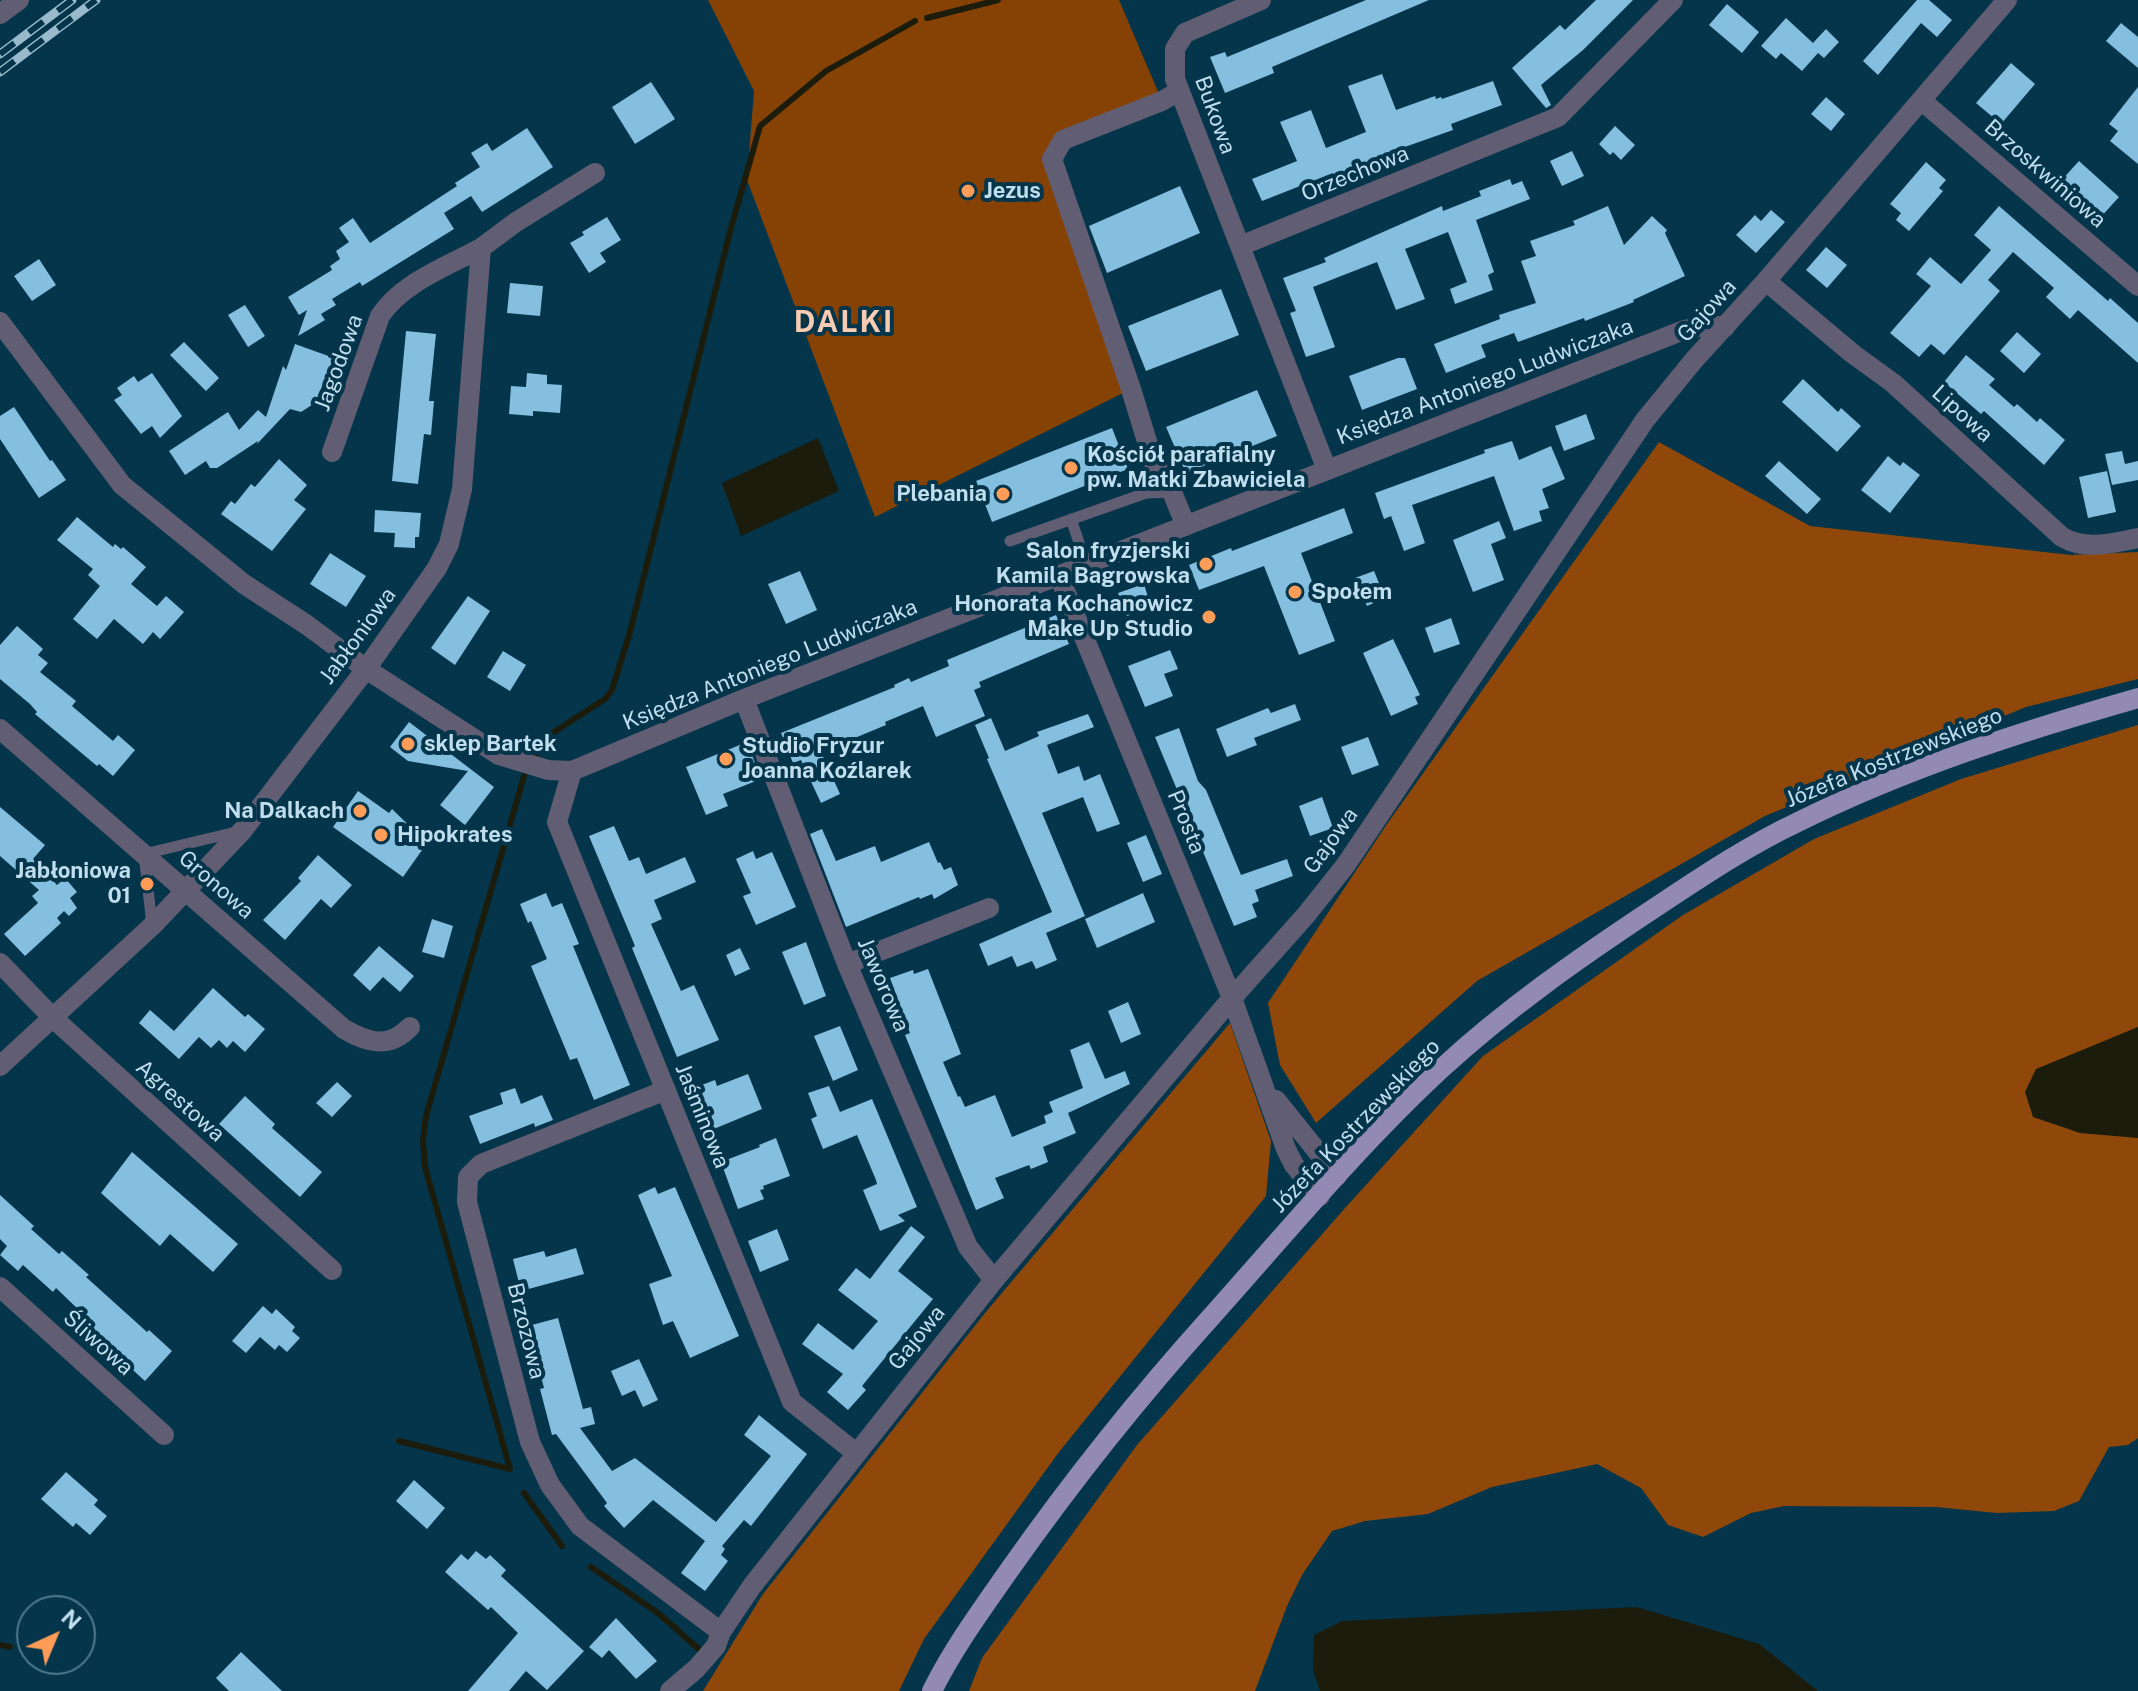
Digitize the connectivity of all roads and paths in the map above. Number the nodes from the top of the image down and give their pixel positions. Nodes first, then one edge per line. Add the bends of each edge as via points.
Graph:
1 (19, 0) edge
2 (1261, 0) edge
3 (1673, 0) edge
4 (2007, 0) edge
5 (0, 14) edge
6 (1179, 91) junction
7 (1921, 100) junction
8 (595, 173) dead end
9 (1240, 246) junction
10 (481, 248) junction
11 (1766, 281) junction
12 (2138, 286) edge
13 (0, 322) edge
14 (1725, 327) junction
15 (332, 452) dead end
16 (1327, 470) junction
17 (1172, 492) junction
18 (1071, 519) junction
19 (1186, 526) junction
20 (2138, 538) edge
21 (1010, 541) dead end
22 (1087, 566) junction
23 (1059, 576) junction
24 (366, 669) junction
25 (2138, 698) edge
26 (744, 699) junction
27 (0, 729) edge
28 (572, 771) junction
29 (243, 830) junction
30 (144, 854) junction
31 (185, 890) junction
32 (989, 908) dead end
33 (152, 926) junction
34 (0, 963) edge
35 (847, 964) junction
36 (1232, 998) junction
37 (53, 1018) junction
38 (410, 1027) dead end
39 (0, 1066) edge
40 (1266, 1087) junction
41 (666, 1090) junction
42 (1337, 1176) junction
43 (1320, 1196) junction
44 (332, 1270) dead end
45 (994, 1280) junction
46 (0, 1287) edge
47 (164, 1435) dead end
48 (856, 1453) junction
49 (721, 1632) junction
50 (670, 1691) edge
51 (932, 1691) edge

1 - 5 street
2 - 6 street, Bukowa via 1185,33 1175,49
3 - 9 street, Orzechowa via 1558,117
4 - 7 street, Gajowa
6 - 9 street, Bukowa
6 - 17 street via 1063,140 1052,159 1153,461
7 - 11 street, Gajowa
7 - 12 street, Brzoskwiniowa
8 - 10 street
9 - 16 street
10 - 15 street, Jagodowa via 388,303
10 - 24 street, Jabłoniowa via 457,517 437,568
11 - 14 street, Gajowa
11 - 20 street, Lipowa via 1893,383 2062,537 2087,546
13 - 24 street, Księdza Antoniego Ludwiczaka via 122,485 244,584
14 - 16 street, Księdza Antoniego Ludwiczaka via 1684,330
14 - 36 street, Gajowa via 1645,420 1345,866
16 - 19 street, Księdza Antoniego Ludwiczaka
17 - 18 lane via 1146,493
17 - 19 street
18 - 21 lane
18 - 22 lane
19 - 22 street, Księdza Antoniego Ludwiczaka
22 - 23 street, Księdza Antoniego Ludwiczaka
23 - 26 street, Księdza Antoniego Ludwiczaka
23 - 36 street, Prosta
24 - 28 street, Księdza Antoniego Ludwiczaka via 499,755 548,770
24 - 29 street, Jabłoniowa
25 - 42 main road, Józefa Kostrzewskiego via 1896,778 1794,824 1708,873 1498,1020
26 - 28 street, Księdza Antoniego Ludwiczaka
26 - 35 street, Jaworowa
27 - 30 street, Gronowa
28 - 41 street, Jaśminowa via 557,822
29 - 30 lane
29 - 31 street, Jabłoniowa
30 - 31 street, Gronowa
30 - 33 lane
31 - 33 street, Jabłoniowa
31 - 38 street, Gronowa via 344,1029 374,1042 400,1037
32 - 35 street
33 - 37 street, Jabłoniowa
34 - 37 street, Agrestowa
35 - 45 street, Jaworowa via 968,1247
36 - 40 street, Prosta
36 - 45 street, Gajowa
37 - 39 street, Jabłoniowa
37 - 44 street, Agrestowa
40 - 42 street, Prosta
40 - 43 street, Prosta via 1286,1149
41 - 48 street, Jaśminowa via 792,1402
41 - 49 street, Brzozowa via 481,1164 468,1177 467,1202 530,1442 550,1485 580,1526
42 - 43 main road, Józefa Kostrzewskiego
43 - 51 main road, Józefa Kostrzewskiego via 1168,1365 1071,1484 961,1637
45 - 48 street, Gajowa
46 - 47 street, Śliwowa
48 - 49 street, Gajowa
49 - 50 street, Gajowa via 716,1646

